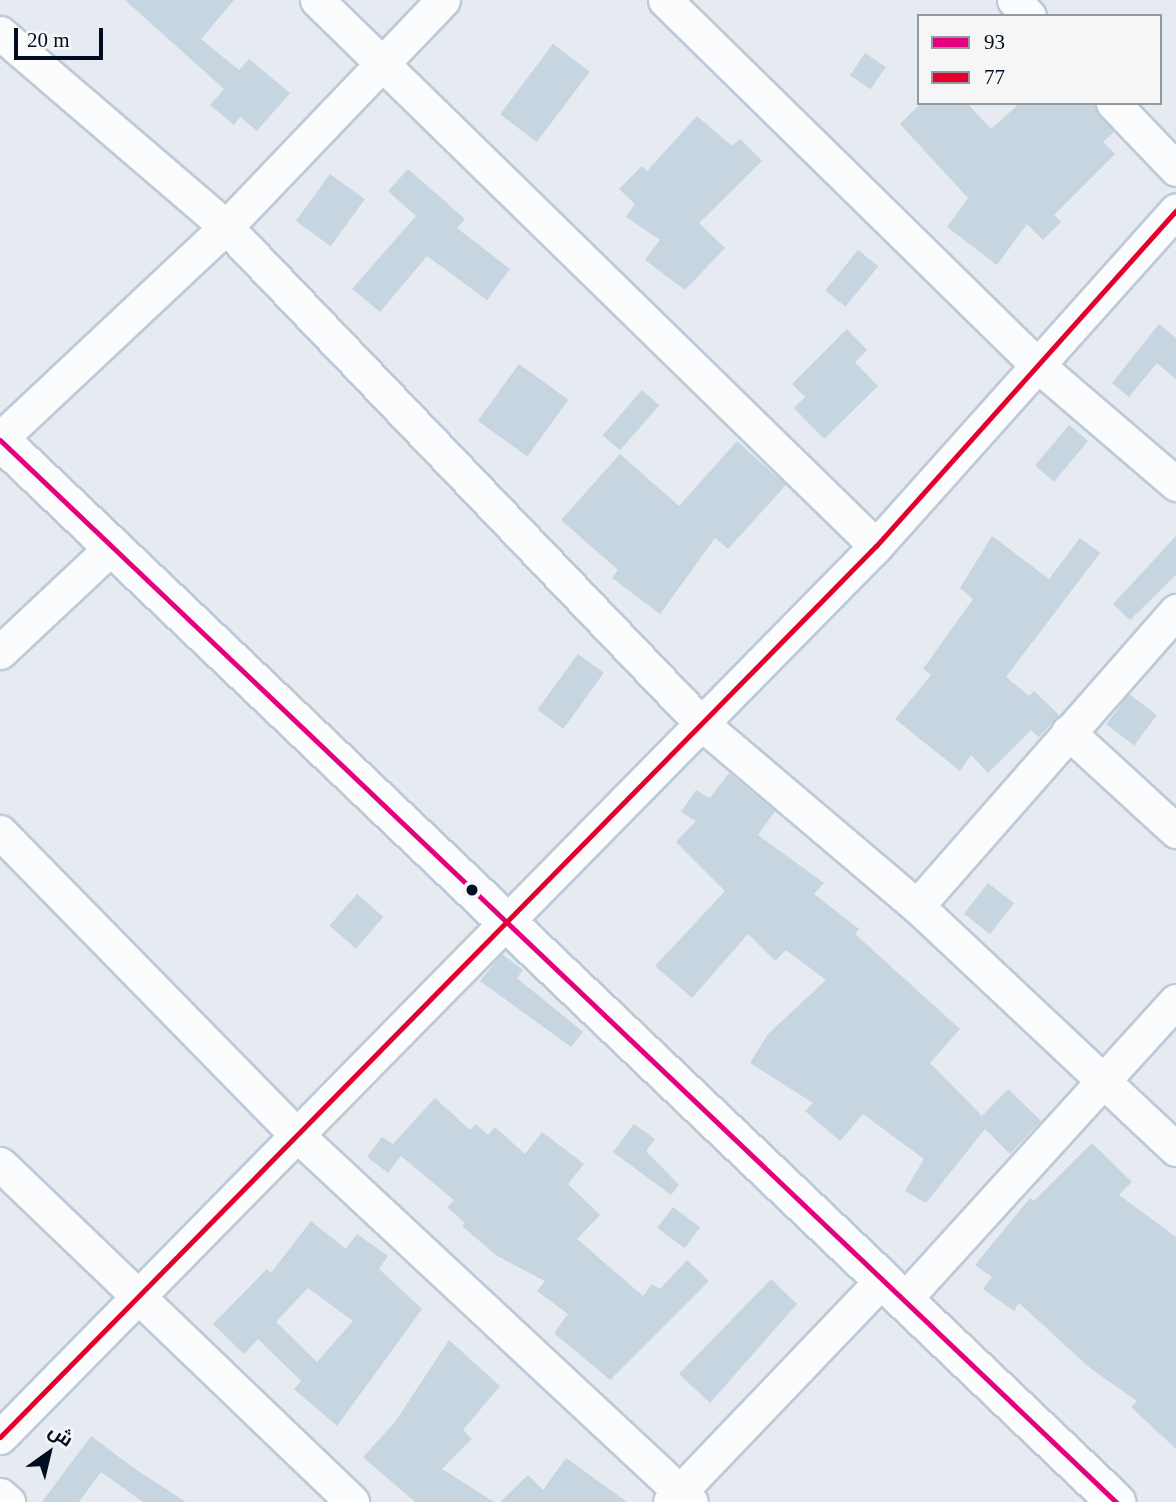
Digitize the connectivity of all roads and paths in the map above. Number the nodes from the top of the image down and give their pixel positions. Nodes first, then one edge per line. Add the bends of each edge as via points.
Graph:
1 (317, 0) edge
2 (443, 0) edge
3 (665, 0) edge
4 (1014, 0) edge
5 (1027, 14) edge
6 (0, 33) edge
7 (384, 61) junction
8 (1115, 105) edge
9 (1176, 169) edge
10 (1176, 210) edge
11 (226, 227) junction
12 (1035, 363) junction
13 (0, 440) edge
14 (1176, 484) edge
15 (114, 545) junction
16 (876, 546) junction
17 (1176, 611) edge
18 (0, 652) edge
19 (701, 723) junction
20 (1068, 732) junction
21 (1176, 831) edge
22 (0, 832) edge
23 (917, 906) junction
24 (506, 917) junction
25 (1176, 1001) edge
26 (1105, 1083) junction
27 (295, 1133) junction
28 (1176, 1149) edge
29 (0, 1164) edge
30 (892, 1291) junction
31 (139, 1300) junction
32 (0, 1437) edge
33 (0, 1495) edge
34 (680, 1498) edge
35 (8, 1502) edge
36 (352, 1502) edge
37 (1116, 1502) edge

1 - 7 street
2 - 7 street
3 - 12 street
4 - 5 street
6 - 11 street
7 - 11 street
7 - 16 street
8 - 9 street
10 - 12 street
11 - 13 street
11 - 19 street
12 - 14 street
12 - 16 street
13 - 15 street
15 - 18 street
15 - 24 street
16 - 19 street
17 - 20 street
19 - 23 street
19 - 24 street
20 - 21 street
20 - 23 street
22 - 27 street
23 - 26 street
24 - 27 street
24 - 30 street
25 - 26 street
26 - 28 street
26 - 30 street
27 - 31 street
27 - 34 street
29 - 31 street
30 - 34 street
30 - 37 street
31 - 32 street
31 - 36 street
33 - 35 street

